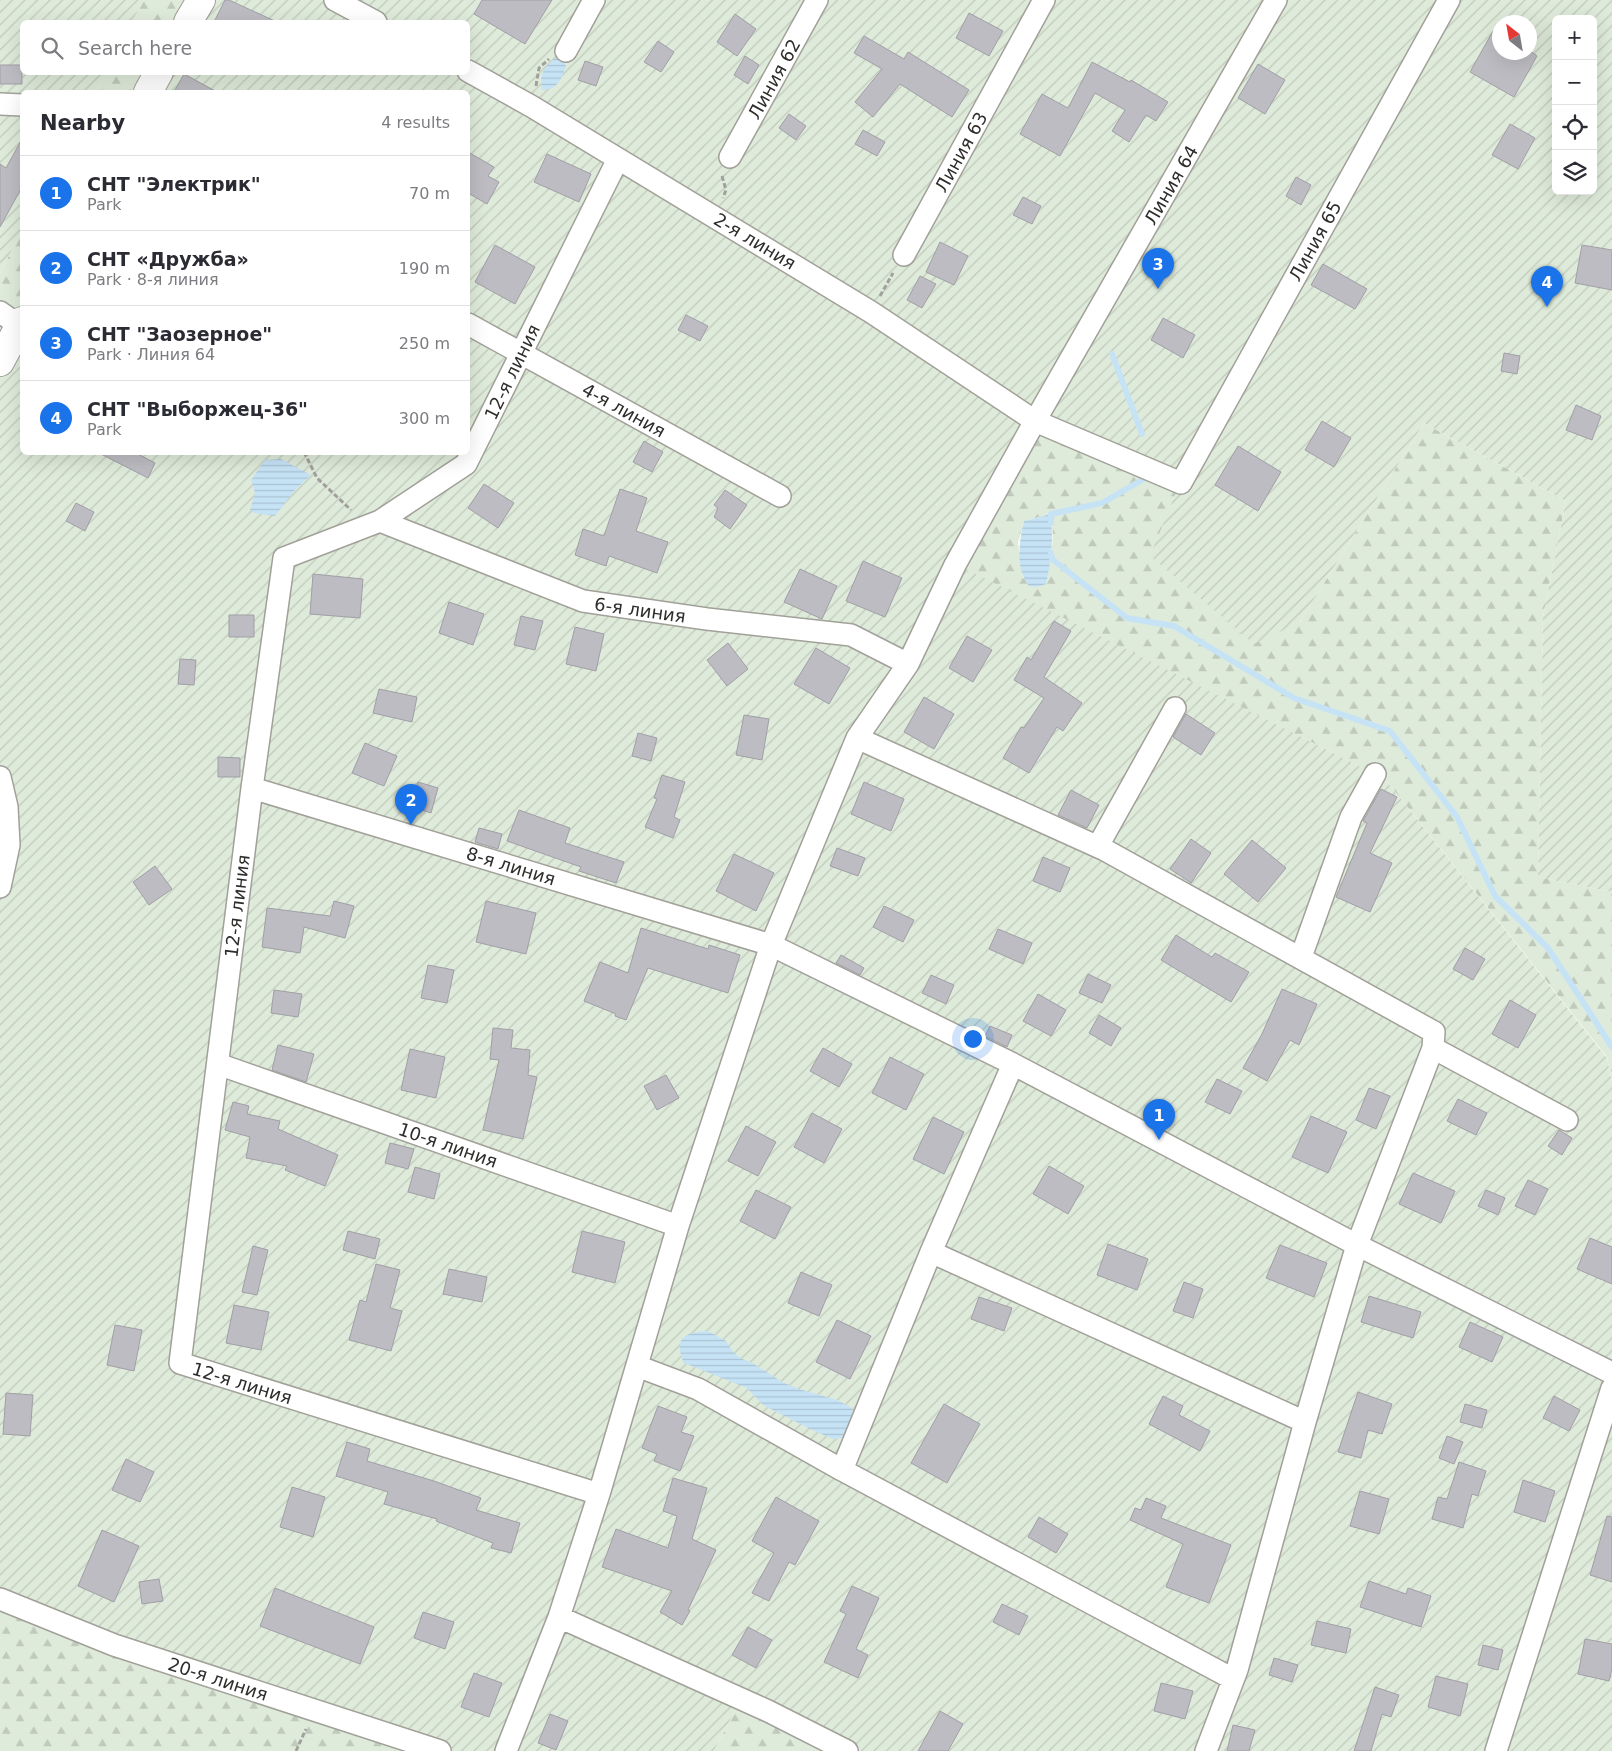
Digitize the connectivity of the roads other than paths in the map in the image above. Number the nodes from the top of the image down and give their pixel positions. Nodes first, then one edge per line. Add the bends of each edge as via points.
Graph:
1 (201, 0) edge
2 (334, 0) edge
3 (594, 0) edge
4 (817, 0) edge
5 (1044, 0) edge
6 (1276, 0) edge
7 (1449, 0) edge
8 (189, 20) edge
9 (372, 20) edge
10 (566, 51) road end
11 (470, 73) edge
12 (157, 75) edge
13 (149, 90) edge
14 (0, 104) edge
15 (20, 105) edge
16 (730, 158) road end
17 (618, 159) junction
18 (904, 255) road end
19 (470, 325) edge
20 (521, 353) junction
21 (1035, 421) junction
22 (1181, 483) joint
23 (780, 496) dead end
24 (374, 523) junction
25 (908, 664) junction
26 (1175, 708) dead end
27 (857, 738) junction
28 (1375, 774) dead end
29 (0, 777) edge
30 (252, 788) junction
31 (1098, 846) junction
32 (0, 887) edge
33 (771, 945) junction
34 (1301, 957) junction
35 (1433, 1048) junction
36 (218, 1064) junction
37 (1013, 1064) junction
38 (1566, 1120) dead end
39 (678, 1226) junction
40 (1357, 1245) junction
41 (931, 1252) junction
42 (636, 1366) junction
43 (1612, 1373) edge
44 (1612, 1388) edge
45 (1305, 1422) junction
46 (842, 1470) junction
47 (598, 1494) junction
48 (0, 1599) edge
49 (559, 1617) junction
50 (1233, 1679) junction
51 (440, 1751) edge
52 (506, 1751) edge
53 (848, 1751) edge
54 (1206, 1751) edge
55 (1496, 1751) edge

1 - 8 street
2 - 9 street
3 - 10 street
4 - 16 street, Линия 62
5 - 18 street, Линия 63
6 - 21 street, Линия 64
7 - 22 street, Линия 65
11 - 17 street, 2-я линия
12 - 13 street
14 - 15 street
17 - 20 street, 12-я линия
17 - 21 street, 2-я линия via 871,312
19 - 20 street, 4-я линия
20 - 23 street, 4-я линия
20 - 24 street, 12-я линия via 466,464
21 - 22 street, 2-я линия
21 - 25 street, Линия 64 via 956,565
24 - 25 street, 6-я линия via 583,601 851,635
24 - 30 street, 12-я линия via 284,558
25 - 27 street, Линия 64
26 - 31 street
27 - 31 street
27 - 33 street, Линия 64
28 - 34 street via 1351,817
29 - 32 street via 7,807 9,845
30 - 33 street, 8-я линия
30 - 36 street, 12-я линия
31 - 34 street
33 - 37 street, 8-я линия
33 - 39 street, Линия 64
34 - 35 street via 1434,1032
35 - 38 street
35 - 40 street
36 - 39 street, 10-я линия
36 - 47 street, 12-я линия via 180,1363
37 - 40 street, 8-я линия
37 - 41 street
39 - 42 street, Линия 64
40 - 43 street, 8-я линия
40 - 45 street
41 - 45 street
41 - 46 street
42 - 46 street via 698,1389
42 - 47 street, Линия 64
44 - 55 street
45 - 50 street
46 - 50 street
47 - 49 street, Линия 64
48 - 51 street, 20-я линия via 114,1645
49 - 52 street, Линия 64
49 - 53 street via 768,1711
50 - 54 street

